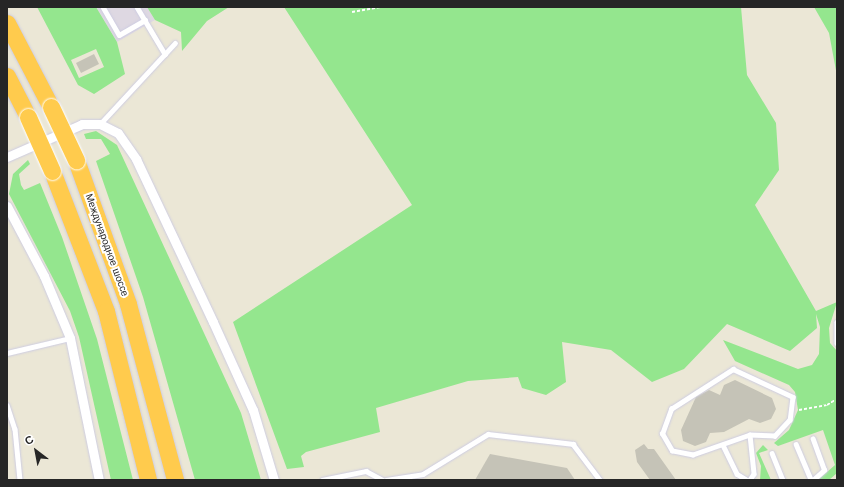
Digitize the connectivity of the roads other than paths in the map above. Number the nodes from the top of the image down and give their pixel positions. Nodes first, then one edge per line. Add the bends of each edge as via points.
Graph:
1 (103, 7) edge
2 (137, 7) edge
3 (145, 20) junction
4 (7, 23) edge
5 (175, 43) dead end
6 (165, 54) junction
7 (7, 76) edge
8 (100, 124) junction
9 (7, 157) edge
10 (7, 206) edge
11 (837, 322) edge
12 (70, 338) junction
13 (837, 343) edge
14 (7, 353) edge
15 (7, 405) edge
16 (750, 435) junction
17 (813, 439) dead end
18 (796, 444) dead end
19 (723, 445) junction
20 (772, 452) dead end
21 (20, 480) edge
22 (100, 480) edge
23 (148, 480) edge
24 (175, 480) edge
25 (274, 480) edge
26 (322, 480) edge
27 (385, 480) edge
28 (600, 480) edge
29 (747, 480) edge
30 (750, 480) edge
31 (783, 480) edge
32 (812, 480) edge

1 - 3 lane via 119,35
2 - 3 lane
3 - 6 lane
4 - 24 highway, Международное шоссе, bridge via 76,160 128,304
5 - 6 lane
6 - 8 lane
7 - 23 highway, bridge via 52,171 106,311
8 - 9 street via 82,124
8 - 25 street via 118,133 136,159 253,410
10 - 12 street via 44,276
11 - 13 lane
12 - 14 lane
12 - 22 street
15 - 21 lane via 15,429
16 - 19 lane
16 - 19 lane via 775,436 790,420 793,396 733,369 671,409 662,434 672,451 693,455
16 - 30 lane via 754,474
17 - 32 lane via 824,470
18 - 32 lane
19 - 29 lane via 737,474
20 - 31 lane
26 - 27 lane via 366,471
27 - 28 lane via 423,474 488,434 574,444

